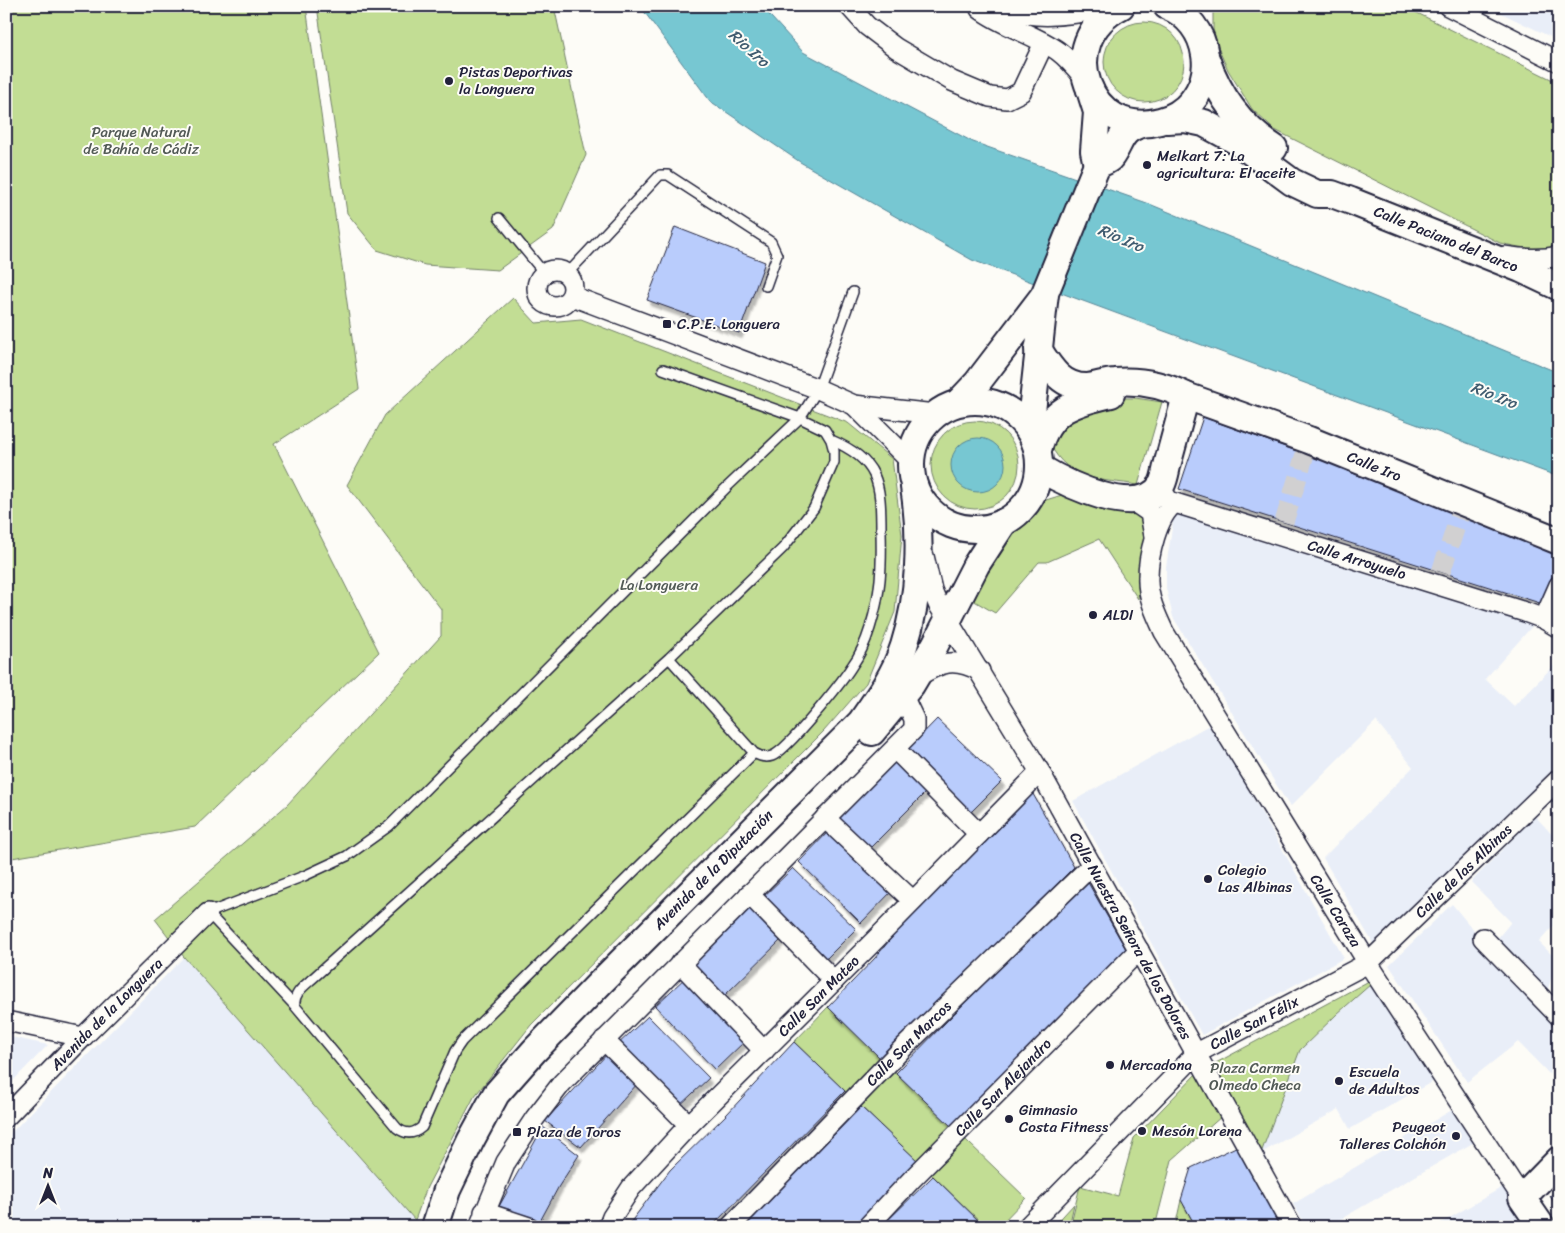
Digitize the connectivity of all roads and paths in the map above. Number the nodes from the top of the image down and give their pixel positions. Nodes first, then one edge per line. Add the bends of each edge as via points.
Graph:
1 (849, 6) edge
2 (977, 6) edge
3 (982, 6) edge
4 (1120, 6) edge
5 (1167, 6) edge
6 (1196, 6) edge
7 (1448, 6) edge
8 (1044, 43) junction
9 (1203, 47) junction
10 (1559, 62) edge
11 (1088, 84) junction
12 (1167, 120) junction
13 (1142, 124) junction
14 (1097, 165) junction
15 (1332, 194) junction
16 (499, 218) dead end
17 (1478, 252) junction
18 (1559, 256) edge
19 (544, 273) junction
20 (568, 274) junction
21 (766, 286) dead end
22 (1559, 287) edge
23 (853, 292) dead end
24 (1045, 293) junction
25 (572, 296) junction
26 (1038, 349) junction
27 (663, 369) dead end
28 (818, 389) junction
29 (1186, 396) junction
30 (959, 402) junction
31 (854, 405) junction
32 (935, 414) junction
33 (800, 418) junction
34 (831, 440) junction
35 (1036, 449) junction
36 (910, 461) junction
37 (914, 487) junction
38 (1168, 494) junction
39 (1131, 500) junction
40 (1004, 522) junction
41 (918, 534) junction
42 (1154, 536) junction
43 (1559, 541) edge
44 (1559, 585) edge
45 (948, 619) junction
46 (1551, 624) edge
47 (669, 658) junction
48 (980, 671) junction
49 (909, 687) junction
50 (896, 749) junction
51 (754, 753) junction
52 (1040, 772) junction
53 (1559, 779) edge
54 (826, 818) junction
55 (979, 834) junction
56 (1092, 865) junction
57 (749, 894) junction
58 (913, 901) junction
59 (208, 913) junction
60 (1483, 938) dead end
61 (1139, 950) junction
62 (680, 964) junction
63 (1368, 964) junction
64 (834, 981) junction
65 (295, 1006) junction
66 (1559, 1016) edge
67 (6, 1021) edge
68 (83, 1037) junction
69 (604, 1040) junction
70 (764, 1051) junction
71 (1197, 1053) junction
72 (6, 1116) edge
73 (689, 1125) junction
74 (1559, 1160) edge
75 (1522, 1198) junction
76 (482, 1219) edge
77 (435, 1227) edge
78 (453, 1227) edge
79 (528, 1227) edge
80 (608, 1227) edge
81 (730, 1227) edge
82 (867, 1227) edge
83 (1026, 1227) edge
84 (1292, 1227) edge
85 (1542, 1227) edge

1 - 8 street via 867,26 896,48 952,82 990,97 1006,99 1021,92
2 - 8 street via 992,18
3 - 4 street via 1055,15
4 - 11 main road via 1101,20 1087,41 1084,53
5 - 9 main road via 1192,24
6 - 9 main road
7 - 10 street
8 - 11 street via 1068,60
9 - 12 main road via 1205,72 1202,84 1188,106
9 - 15 main road, Calle Paciano del Barco via 1214,81 1249,129 1324,180
11 - 13 main road via 1097,101 1112,114
11 - 14 main road via 1097,112 1094,151
12 - 13 main road
12 - 15 main road, Calle Paciano del Barco via 1204,123 1235,140 1292,182 1317,194
13 - 14 main road via 1129,129 1110,159
14 - 24 main road
15 - 17 main road, Calle Paciano del Barco
16 - 19 lane
17 - 18 street via 1518,258
17 - 22 main road, Calle Paciano del Barco
19 - 20 street via 556,270
19 - 25 street via 537,283 541,300 558,307
20 - 21 lane via 660,175 668,175 771,242 777,256
20 - 25 street via 574,286
23 - 28 lane
24 - 26 main road
24 - 30 main road
25 - 28 street
26 - 29 main road, Calle Iro via 1051,371 1069,383 1086,387 1114,382 1149,383
26 - 35 main road
27 - 33 lane
28 - 31 street
28 - 33 lane
29 - 35 main road, Calle Iro via 1113,393 1073,404 1054,416
29 - 38 main road
29 - 43 main road, Calle Iro via 1307,447
30 - 32 main road
30 - 35 main road via 986,401 1011,411 1021,419
31 - 32 street
31 - 36 street
32 - 36 main road via 918,435
33 - 34 lane via 824,430
33 - 59 lane via 389,826 347,856
34 - 47 lane via 834,462 807,518 784,548
34 - 51 lane via 863,458 878,486 882,555 879,596 866,638 853,665 823,705 777,753 765,757
35 - 39 main road via 1066,483 1098,496
35 - 40 main road via 1038,482 1029,500 1016,515
36 - 37 main road
37 - 40 main road via 929,510 952,525 978,529
37 - 41 main road, Avenida de la Diputación
38 - 39 main road
38 - 42 street, Calle Caraza via 1166,511
38 - 46 street, Calle Arroyuelo via 1439,578
39 - 42 street via 1150,514
40 - 45 main road, Avenida de la Diputación via 976,565
41 - 45 street, Calle Nuestra Señora de los Dolores via 932,590
41 - 77 main road, Avenida de la Diputación via 912,618 892,674 876,701 861,722 595,988 496,1094 447,1190
42 - 63 street, Calle Caraza via 1148,577 1152,606 1164,632
44 - 46 street
45 - 48 street, Calle Nuestra Señora de los Dolores
45 - 49 main road, Avenida de la Diputación
47 - 51 lane
47 - 65 lane via 298,992
48 - 49 street via 968,664 949,662 934,666
48 - 52 street, Calle Nuestra Señora de los Dolores
49 - 50 street via 914,729
49 - 78 main road, Avenida de la Diputación via 874,729 523,1086 485,1144 465,1184
50 - 54 street
50 - 55 street
51 - 65 lane via 462,1041 418,1130 407,1133 398,1128
52 - 55 street, Calle San Mateo
52 - 56 street, Calle Nuestra Señora de los Dolores
53 - 63 street, Calle de las Albinas
54 - 57 street
54 - 58 street
55 - 58 street, Calle San Mateo
56 - 61 street, Calle Nuestra Señora de los Dolores
56 - 81 street, Calle San Marcos via 903,1048
57 - 62 street
57 - 64 street
58 - 64 street, Calle San Mateo
59 - 65 lane
59 - 68 street, Avenida de la Longuera
60 - 66 street
61 - 71 street, Calle Nuestra Señora de los Dolores
61 - 82 street, Calle San Alejandro
62 - 69 street
62 - 70 street
63 - 71 street, Calle San Félix
63 - 75 street, Calle Caraza
64 - 70 street, Calle San Mateo
67 - 68 street
68 - 72 street, Avenida de la Longuera
69 - 73 street
69 - 76 street via 562,1083 535,1118 506,1162
70 - 73 street, Calle San Mateo
71 - 83 street, Calle San Félix
71 - 84 street, Calle Nuestra Señora de los Dolores
73 - 80 street, Calle San Mateo via 631,1188
74 - 75 main road
75 - 85 main road, Calle Caraza
76 - 79 street

